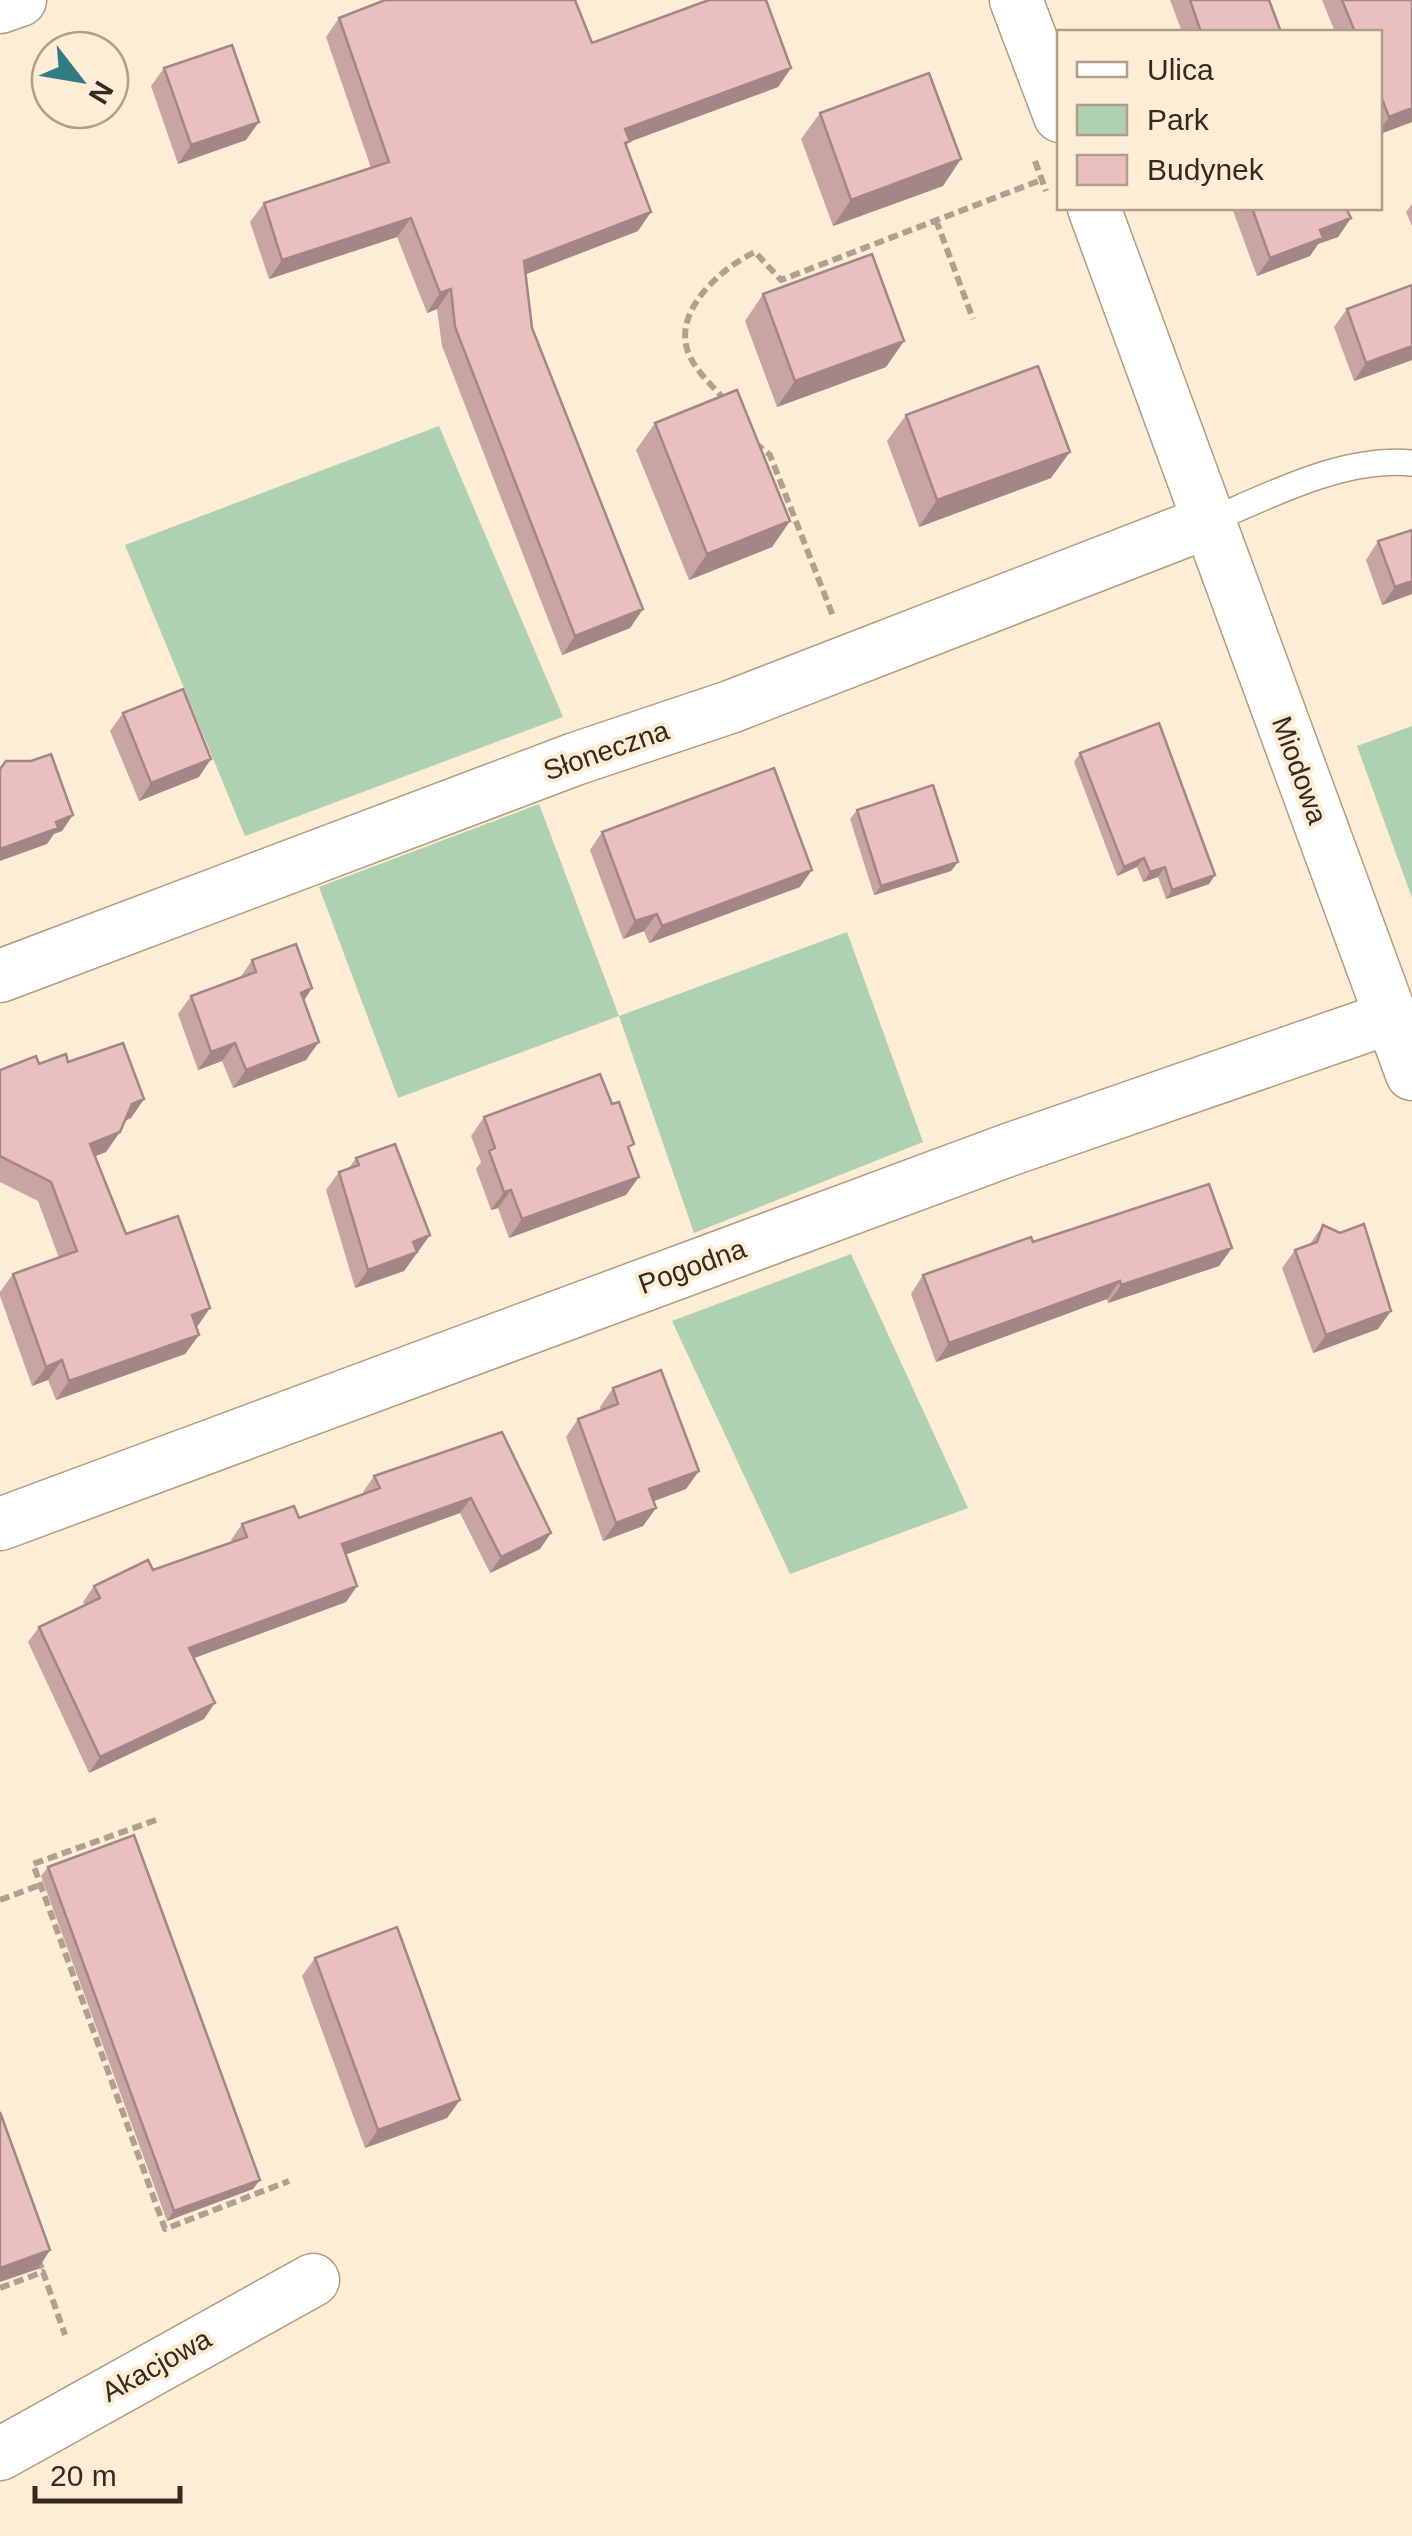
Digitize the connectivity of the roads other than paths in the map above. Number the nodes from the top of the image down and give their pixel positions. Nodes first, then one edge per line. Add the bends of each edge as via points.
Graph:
1 (20, 0) edge
2 (1016, 0) edge
3 (0, 6) edge
4 (1057, 108) edge
5 (1074, 210) edge
6 (1412, 463) edge
7 (1210, 521) junction
8 (0, 976) edge
9 (1400, 1014) edge
10 (1412, 1074) edge
11 (0, 1524) edge
12 (313, 2280) dead end
13 (0, 2454) edge

1 - 3 street
2 - 4 street
5 - 7 street, Miodowa
6 - 7 lane via 1385,461 1308,480
7 - 8 street, Słoneczna via 730,707
7 - 9 street, Miodowa
9 - 10 street, Miodowa
9 - 11 street, Pogodna via 1011,1148
12 - 13 street, Akacjowa

